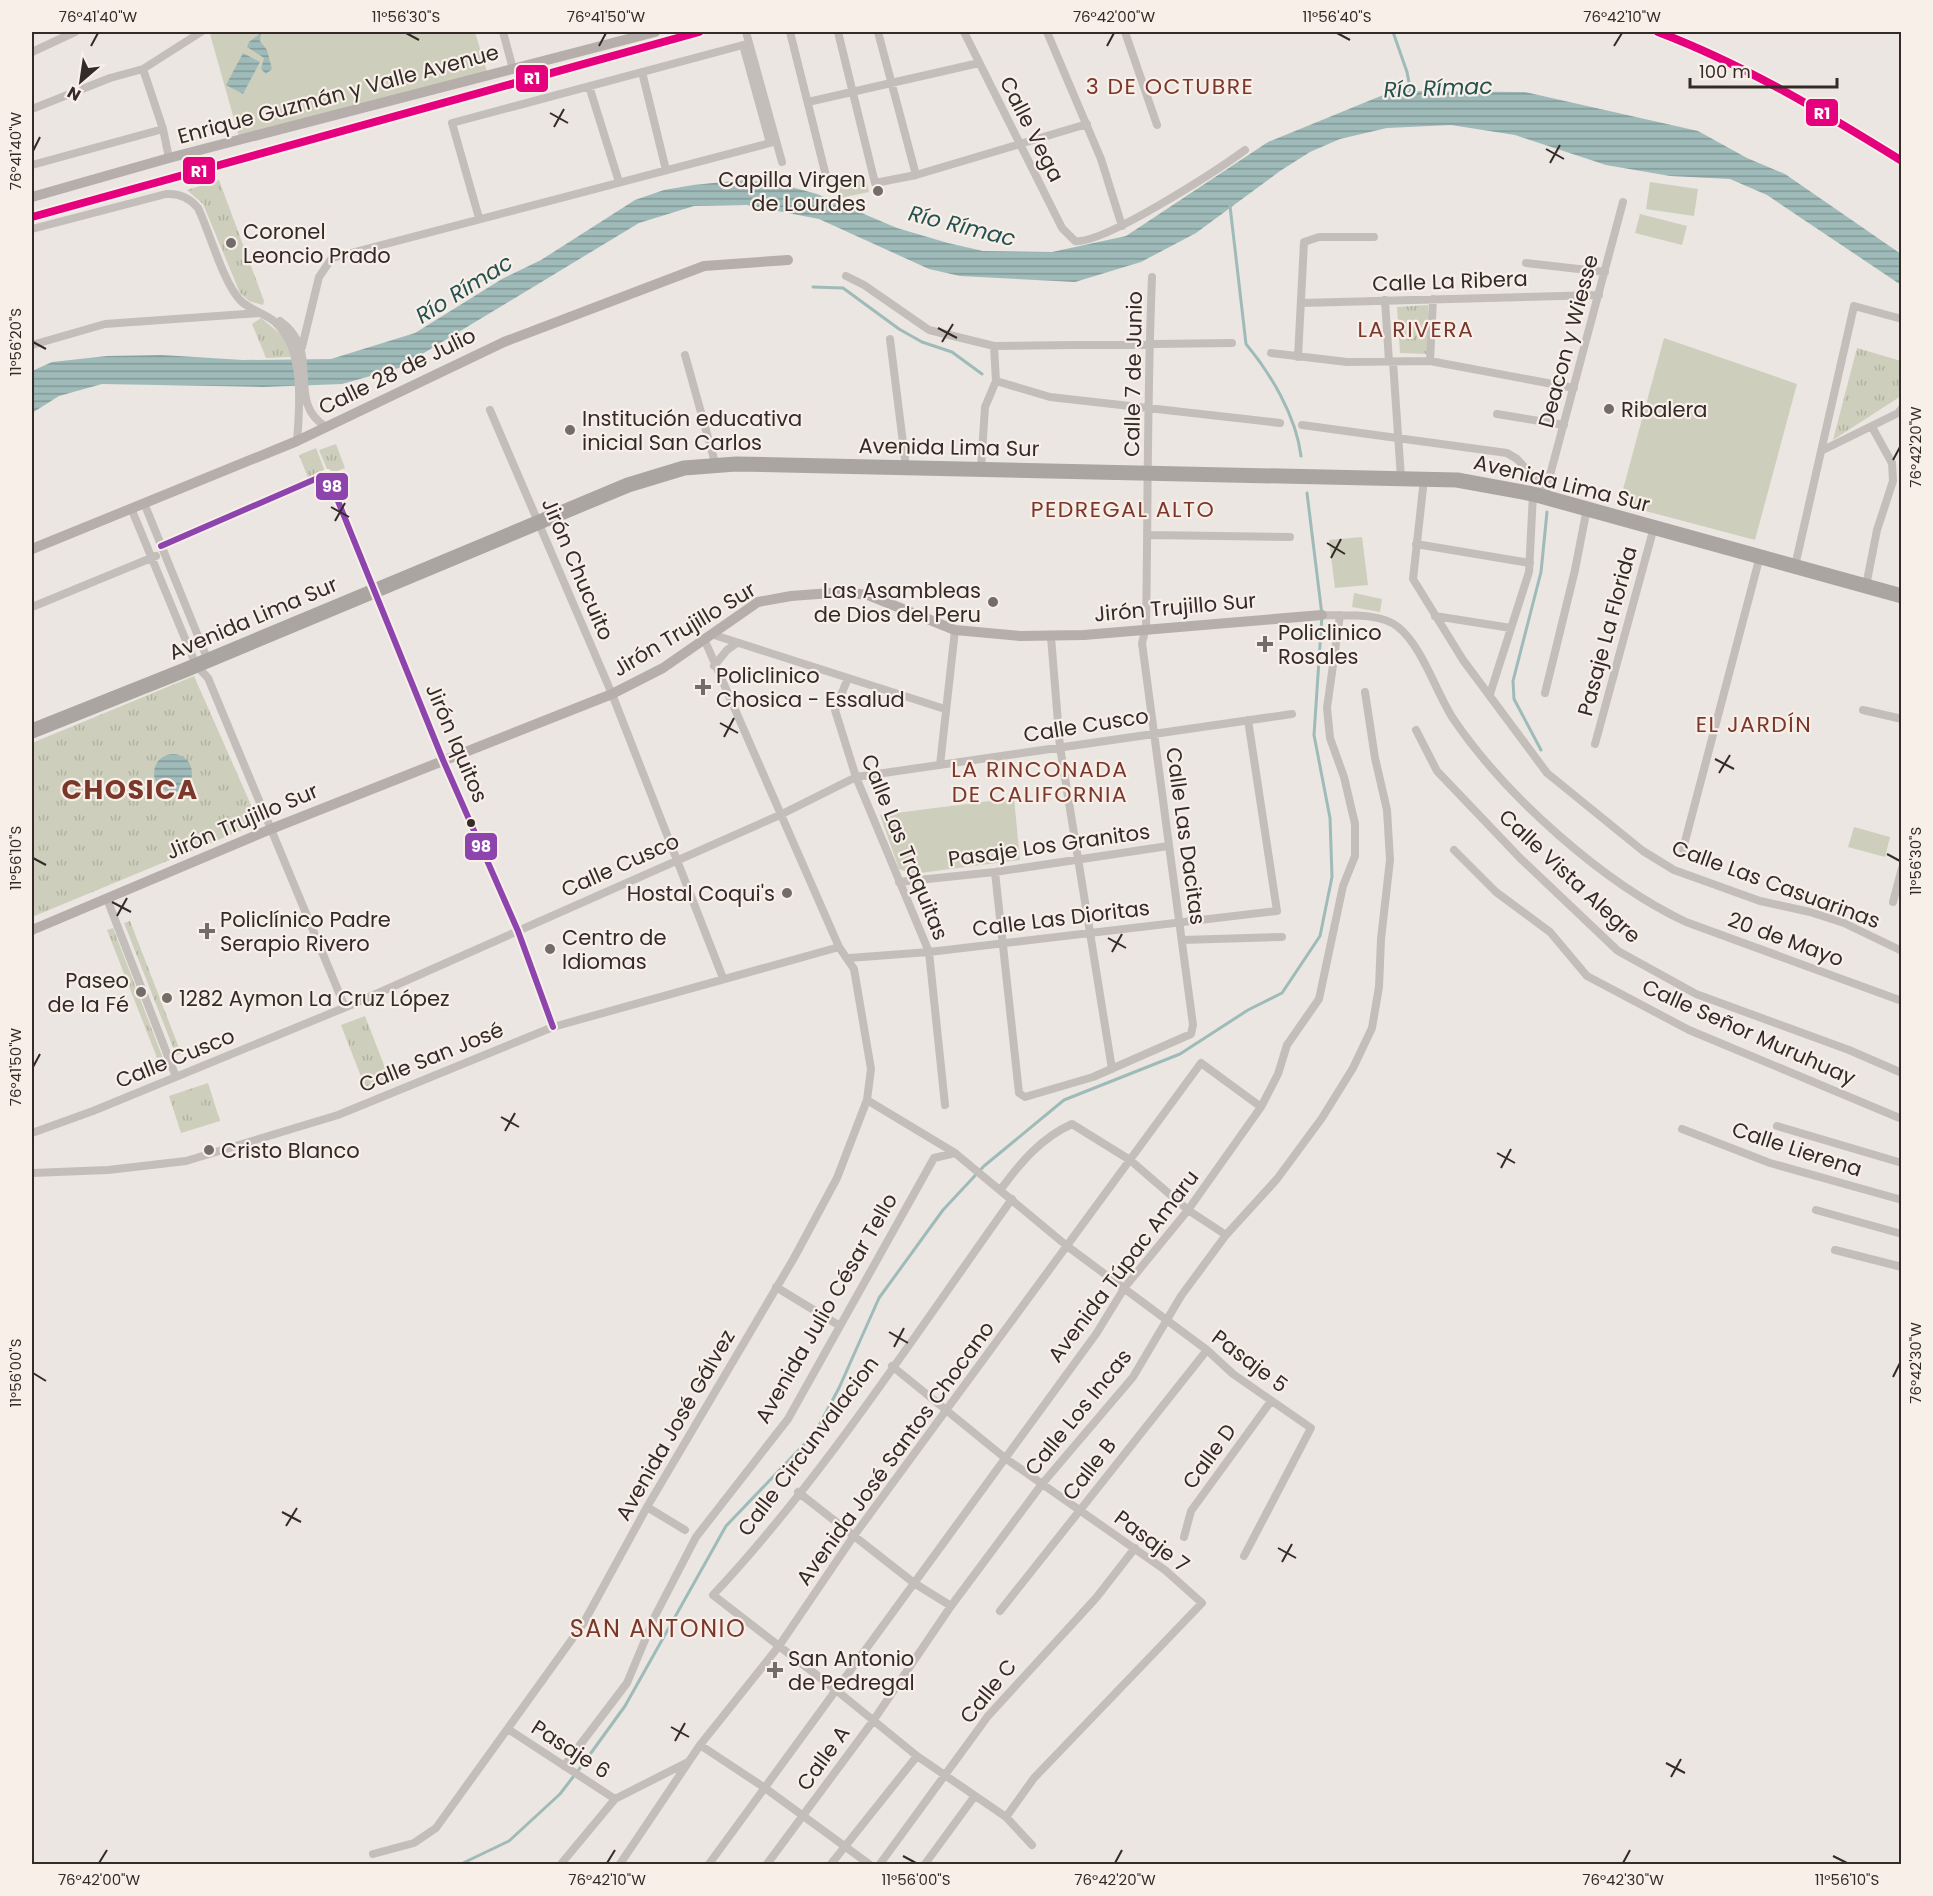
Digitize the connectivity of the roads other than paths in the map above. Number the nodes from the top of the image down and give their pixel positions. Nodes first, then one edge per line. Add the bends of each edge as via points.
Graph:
1 (75, 32) edge
2 (201, 32) edge
3 (503, 32) edge
4 (655, 32) edge
5 (746, 32) edge
6 (790, 32) edge
7 (838, 32) edge
8 (878, 32) edge
9 (964, 32) edge
10 (1047, 32) edge
11 (1125, 32) edge
12 (32, 52) edge
13 (979, 63) junction
14 (142, 69) junction
15 (513, 69) junction
16 (642, 72) junction
17 (891, 83) junction
18 (590, 86) junction
19 (853, 92) junction
20 (808, 102) junction
21 (32, 109) edge
22 (1087, 124) junction
23 (1157, 125) dead end
24 (163, 129) junction
25 (1021, 144) junction
26 (1245, 150) dead end
27 (169, 158) junction
28 (782, 162) dead end
29 (32, 165) edge
30 (666, 170) junction
31 (916, 175) junction
32 (827, 180) dead end
33 (618, 182) junction
34 (32, 197) edge
35 (1623, 202) dead end
36 (479, 218) junction
37 (1122, 226) junction
38 (32, 229) edge
39 (1374, 237) dead end
40 (788, 260) dead end
41 (1526, 263) dead end
42 (1605, 272) junction
43 (846, 276) dead end
44 (1152, 277) dead end
45 (1599, 295) junction
46 (1433, 299) junction
47 (1385, 300) junction
48 (1301, 303) junction
49 (262, 313) junction
50 (1902, 319) edge
51 (890, 339) dead end
52 (1232, 344) dead end
53 (32, 345) edge
54 (1150, 345) junction
55 (994, 346) junction
56 (300, 353) junction
57 (1271, 353) dead end
58 (685, 355) dead end
59 (1298, 357) junction
60 (1430, 361) junction
61 (1391, 362) junction
62 (996, 381) junction
63 (1574, 388) junction
64 (301, 389) junction
65 (1147, 408) junction
66 (1902, 408) edge
67 (490, 410) dead end
68 (1497, 414) dead end
69 (1280, 423) dead end
70 (1302, 425) dead end
71 (1564, 425) junction
72 (326, 427) junction
73 (1872, 427) junction
74 (1396, 437) junction
75 (297, 441) junction
76 (1823, 450) junction
77 (716, 465) junction
78 (906, 467) junction
79 (981, 468) junction
80 (1149, 473) junction
81 (1401, 478) junction
82 (1424, 479) junction
83 (1540, 492) junction
84 (144, 503) junction
85 (131, 508) junction
86 (1587, 508) junction
87 (538, 523) junction
88 (1654, 527) junction
89 (1148, 535) junction
90 (1290, 537) dead end
91 (1416, 544) junction
92 (32, 549) edge
93 (163, 549) junction
94 (1760, 556) junction
95 (152, 558) junction
96 (1530, 563) junction
97 (1795, 566) junction
98 (1866, 586) junction
99 (374, 590) junction
100 (1902, 596) edge
101 (32, 607) edge
102 (1322, 615) joint
103 (1340, 615) junction
104 (1436, 616) junction
105 (1146, 628) junction
106 (1511, 628) junction
107 (955, 630) junction
108 (1051, 637) junction
109 (709, 638) junction
110 (737, 643) junction
111 (203, 662) junction
112 (714, 666) junction
113 (208, 678) junction
114 (848, 678) junction
115 (1365, 692) dead end
116 (1545, 693) dead end
117 (612, 694) junction
118 (1490, 694) junction
119 (945, 709) junction
120 (1863, 710) dead end
121 (1292, 714) dead end
122 (1902, 719) edge
123 (1248, 720) junction
124 (32, 730) edge
125 (1416, 730) dead end
126 (1154, 732) junction
127 (1595, 744) dead end
128 (1060, 747) junction
129 (443, 760) junction
130 (940, 765) junction
131 (855, 777) junction
132 (780, 815) junction
133 (271, 829) junction
134 (1168, 846) junction
135 (1683, 849) dead end
136 (1454, 850) dead end
137 (675, 860) junction
138 (1080, 860) junction
139 (1902, 868) edge
140 (995, 872) junction
141 (899, 882) junction
142 (107, 899) junction
143 (1893, 903) dead end
144 (1179, 921) junction
145 (32, 930) edge
146 (519, 931) junction
147 (1089, 933) junction
148 (1282, 937) dead end
149 (1182, 940) junction
150 (1002, 943) junction
151 (839, 947) junction
152 (1902, 951) edge
153 (929, 952) junction
154 (849, 958) junction
155 (723, 978) junction
156 (1902, 1001) edge
157 (345, 1007) junction
158 (553, 1027) junction
159 (1112, 1069) junction
160 (1902, 1073) edge
161 (177, 1077) junction
162 (867, 1100) junction
163 (945, 1105) dead end
164 (1262, 1107) junction
165 (1902, 1119) edge
166 (1777, 1126) dead end
167 (1682, 1129) dead end
168 (32, 1133) edge
169 (955, 1154) junction
170 (1130, 1160) junction
171 (1902, 1163) edge
172 (32, 1173) edge
173 (1000, 1189) junction
174 (1012, 1199) junction
175 (1902, 1200) edge
176 (1188, 1210) junction
177 (1816, 1210) dead end
178 (1902, 1234) edge
179 (1226, 1235) junction
180 (1067, 1246) junction
181 (1835, 1250) dead end
182 (1902, 1267) edge
183 (776, 1287) junction
184 (1125, 1287) junction
185 (1168, 1321) junction
186 (840, 1326) junction
187 (1207, 1350) junction
188 (892, 1366) junction
189 (1271, 1401) junction
190 (946, 1412) junction
191 (1005, 1458) junction
192 (1042, 1484) junction
193 (798, 1492) junction
194 (647, 1507) junction
195 (1079, 1511) junction
196 (685, 1530) dead end
197 (854, 1537) junction
198 (1184, 1537) dead end
199 (1135, 1548) junction
200 (1244, 1556) dead end
201 (914, 1583) junction
202 (951, 1606) junction
203 (1000, 1611) dead end
204 (779, 1647) junction
205 (836, 1690) junction
206 (873, 1721) junction
207 (508, 1729) junction
208 (700, 1745) junction
209 (917, 1756) junction
210 (689, 1762) junction
211 (564, 1767) junction
212 (947, 1776) junction
213 (765, 1788) junction
214 (974, 1797) junction
215 (615, 1799) junction
216 (1006, 1816) junction
217 (804, 1817) junction
218 (1032, 1845) dead end
219 (845, 1847) junction
220 (373, 1854) dead end
221 (561, 1864) edge
222 (621, 1864) edge
223 (709, 1864) edge
224 (767, 1864) edge
225 (831, 1864) edge
226 (869, 1864) edge
227 (880, 1864) edge
228 (925, 1864) edge

1 - 12 street
2 - 14 street
3 - 15 street
4 - 15 street, Enrique Guzmán y Valle Avenue
5 - 28 street
6 - 20 street
7 - 19 street
8 - 17 street
9 - 13 street, Calle Vega
10 - 22 street
11 - 23 street
13 - 17 street
13 - 25 street, Calle Vega
14 - 21 street
14 - 24 street
15 - 27 street, Enrique Guzmán y Valle Avenue
16 - 18 street
16 - 30 street
16 - 30 street via 743,45 770,143
17 - 19 street
17 - 31 street
18 - 33 street
18 - 36 street via 452,123
19 - 20 street
19 - 31 street via 875,183
20 - 32 street
22 - 25 street
22 - 37 street
24 - 27 street
24 - 29 street
25 - 31 street
25 - 37 street, Calle Vega via 1065,234 1072,240 1086,241
26 - 37 street
27 - 34 street, Enrique Guzmán y Valle Avenue
30 - 33 street
33 - 36 street
35 - 42 street, Deacon y Wiesse
36 - 56 street via 332,258 319,277
38 - 49 street via 166,194 184,196 198,208 228,282 239,299
39 - 48 street via 1319,237 1304,242
40 - 72 street, Calle 28 de Julio via 704,266 504,342
41 - 42 street
42 - 45 street, Deacon y Wiesse
43 - 55 street via 929,330
44 - 54 street, Calle 7 de Junio
45 - 46 street, Calle La Ribera
45 - 63 street, Deacon y Wiesse
46 - 47 street, Calle La Ribera
46 - 60 street
47 - 48 street, Calle La Ribera
47 - 61 street
48 - 59 street
49 - 53 street via 105,324
49 - 56 street
50 - 76 street via 1854,306
51 - 78 street
52 - 54 street
54 - 55 street
54 - 65 street, Calle 7 de Junio
55 - 62 street
56 - 64 street
57 - 59 street
58 - 77 street
59 - 61 street via 1347,363
60 - 61 street
60 - 63 street
61 - 74 street
62 - 65 street via 1050,397
62 - 79 street via 985,407
63 - 71 street, Deacon y Wiesse
64 - 72 street via 309,411
64 - 75 street
65 - 69 street
65 - 80 street, Calle 7 de Junio
66 - 73 street
67 - 87 street, Jirón Chucuito
68 - 71 street
70 - 74 street
71 - 83 street, Deacon y Wiesse
72 - 75 street, Calle 28 de Julio
73 - 76 street
73 - 98 street via 1892,463 1893,481 1877,530
74 - 81 street
74 - 83 street via 1507,453 1517,459
75 - 84 street, Calle 28 de Julio
76 - 97 street
77 - 78 highway, Avenida Lima Sur
77 - 87 highway, Avenida Lima Sur via 684,468 639,482
78 - 79 highway, Avenida Lima Sur
79 - 80 highway, Avenida Lima Sur
80 - 81 highway, Avenida Lima Sur
80 - 89 street, Calle Las Dacitas
81 - 82 highway, Avenida Lima Sur
82 - 83 highway, Avenida Lima Sur
82 - 91 street, Calle Las Casuarinas
83 - 86 highway, Avenida Lima Sur
83 - 96 street
84 - 85 street, Calle 28 de Julio
84 - 93 street
85 - 92 street, Calle 28 de Julio
85 - 95 street
86 - 88 highway, Avenida Lima Sur
86 - 116 street
87 - 99 highway, Avenida Lima Sur
87 - 117 street, Jirón Chucuito
88 - 94 highway, Avenida Lima Sur
88 - 127 street, Pasaje La Florida
89 - 90 street
89 - 105 street, Calle Las Dacitas
91 - 96 street
91 - 104 street, Calle Las Casuarinas via 1413,579
93 - 95 street
93 - 99 street, Jirón Iquitos via 327,474
93 - 111 street
94 - 97 highway, Avenida Lima Sur
94 - 135 street
95 - 101 street
95 - 111 street
96 - 106 street
97 - 98 highway, Avenida Lima Sur
98 - 100 highway, Avenida Lima Sur
99 - 111 highway, Avenida Lima Sur
99 - 129 street, Jirón Iquitos
102 - 103 street, 20 de Mayo
102 - 105 street, Jirón Trujillo Sur
103 - 156 street, 20 de Mayo via 1385,620 1397,626 1408,638 1454,720 1518,796 1610,876 1686,922
103 - 164 street, Avenida Túpac Amaru via 1327,708 1330,738 1355,824 1355,856 1343,886 1319,999 1287,1045
104 - 106 street
104 - 118 street, Calle Las Casuarinas
105 - 108 street, Jirón Trujillo Sur
105 - 126 street, Calle Las Dacitas via 1142,644
106 - 118 street
107 - 108 street, Jirón Trujillo Sur
107 - 109 street, Jirón Trujillo Sur via 877,598 844,592 758,602
107 - 119 street
108 - 128 street
109 - 110 street
109 - 112 street, Avenida José Gálvez
109 - 117 street, Jirón Trujillo Sur
110 - 112 street
110 - 114 street
111 - 113 street
111 - 113 street
111 - 124 highway, Avenida Lima Sur
112 - 132 street, Avenida José Gálvez
113 - 133 street
114 - 119 street
114 - 131 street, Calle Las Traquitas via 835,710
115 - 179 street, Calle Los Incas via 1387,810 1390,860 1372,1028 1322,1118 1277,1179
117 - 129 street, Jirón Trujillo Sur
117 - 137 street, Jirón Chucuito
118 - 152 street, Calle Las Casuarinas via 1547,772 1658,861 1760,901 1844,923
119 - 130 street
120 - 122 street
121 - 123 street, Calle Cusco
123 - 126 street, Calle Cusco
123 - 144 street, Calle Las Dioritas via 1277,911
125 - 160 street, Calle Vista Alegre via 1437,771 1520,858 1618,951 1696,994
126 - 128 street, Calle Cusco
126 - 134 street, Calle Las Dacitas
128 - 130 street, Calle Cusco
128 - 138 street
129 - 133 street, Jirón Trujillo Sur
129 - 146 street, Jirón Iquitos
130 - 131 street, Calle Cusco
131 - 132 street, Calle Cusco
131 - 141 street, Calle Las Traquitas
132 - 137 street, Calle Cusco
132 - 151 street, Avenida José Gálvez
133 - 142 street, Jirón Trujillo Sur
133 - 157 street
134 - 138 street, Pasaje Los Granitos
134 - 144 street, Calle Las Dacitas
136 - 165 street, Calle Señor Muruhuay via 1496,892 1550,932 1587,976 1689,1030
137 - 146 street, Calle Cusco
137 - 155 street, Jirón Chucuito
138 - 140 street, Pasaje Los Granitos
138 - 147 street
139 - 143 street
140 - 141 street, Pasaje Los Granitos
140 - 150 street
141 - 153 street, Calle Las Traquitas
142 - 145 street, Jirón Trujillo Sur
142 - 161 street
144 - 147 street, Calle Las Dioritas
144 - 149 street, Calle Las Dacitas
146 - 157 street, Calle Cusco
146 - 158 street, Jirón Iquitos
147 - 150 street, Calle Las Dioritas
147 - 159 street
148 - 149 street
149 - 159 street, Calle Las Dacitas via 1191,1034
150 - 153 street, Calle Las Dioritas
150 - 159 street via 1019,1093 1024,1097
151 - 154 street, Avenida José Gálvez
151 - 155 street, Calle San José
153 - 154 street, Calle Las Dioritas
153 - 163 street, Calle Las Traquitas
154 - 162 street, Avenida José Gálvez via 871,1069
155 - 158 street, Calle San José
157 - 161 street, Calle Cusco
158 - 172 street, Calle San José via 338,1115 186,1161
161 - 168 street, Calle Cusco
162 - 169 street, Pasaje 5
162 - 183 street, Avenida José Gálvez via 837,1178
164 - 170 street, Avenida José Santos Chocano via 1201,1063
164 - 176 street, Avenida Túpac Amaru
166 - 171 street
167 - 175 street, Calle Lierena via 1770,1163
169 - 173 street, Pasaje 5
169 - 186 street, Avenida Julio César Tello via 934,1158
170 - 173 street via 1072,1124 1052,1133
170 - 176 street
170 - 180 street, Avenida José Santos Chocano
173 - 174 street, Pasaje 5
174 - 180 street, Pasaje 5
174 - 188 street, Calle Circunvalacion
176 - 179 street
176 - 184 street, Avenida Túpac Amaru
177 - 178 street
179 - 185 street, Calle Los Incas via 1181,1296
180 - 184 street, Pasaje 5
180 - 190 street, Avenida José Santos Chocano
181 - 182 street
183 - 186 street
183 - 194 street, Avenida José Gálvez
184 - 185 street, Pasaje 5
184 - 191 street, Avenida Túpac Amaru
185 - 187 street, Pasaje 5
185 - 192 street, Calle Los Incas via 1133,1377
186 - 211 street, Avenida Julio César Tello via 788,1419 696,1537 655,1616 627,1683
187 - 189 street, Pasaje 5
187 - 195 street, Calle B
188 - 190 street, Pasaje 7
188 - 193 street, Calle Circunvalacion
189 - 198 street, Calle D via 1191,1512
189 - 200 street, Pasaje 5 via 1311,1428
190 - 191 street, Pasaje 7
190 - 197 street, Avenida José Santos Chocano
191 - 192 street, Pasaje 7
191 - 201 street, Avenida Túpac Amaru
192 - 195 street, Pasaje 7
192 - 202 street, Calle Los Incas
193 - 197 street
193 - 204 street, Calle Circunvalacion via 713,1595
194 - 196 street
194 - 207 street, Avenida José Gálvez via 583,1624
195 - 199 street, Pasaje 7
195 - 203 street, Calle B
197 - 201 street
197 - 204 street, Avenida José Santos Chocano
199 - 212 street, Calle C via 1096,1598 988,1716
199 - 216 street, Pasaje 7 via 1202,1603 1034,1778
201 - 202 street
201 - 205 street, Avenida Túpac Amaru
202 - 206 street, Calle Los Incas
204 - 205 street
204 - 208 street, Avenida José Santos Chocano
205 - 206 street
205 - 213 street, Avenida Túpac Amaru
206 - 209 street
206 - 217 street, Calle A
207 - 211 street, Pasaje 6
207 - 220 street, Avenida José Gálvez via 436,1828 414,1843
208 - 210 street, Avenida José Santos Chocano
208 - 213 street
209 - 212 street
209 - 219 street
210 - 215 street
210 - 222 street, Avenida José Santos Chocano
211 - 215 street, Pasaje 6
212 - 214 street
212 - 227 street, Calle C
213 - 217 street
213 - 223 street, Avenida Túpac Amaru
214 - 216 street
214 - 228 street
215 - 221 street
216 - 218 street
217 - 219 street
217 - 224 street, Calle A
219 - 225 street
219 - 226 street

